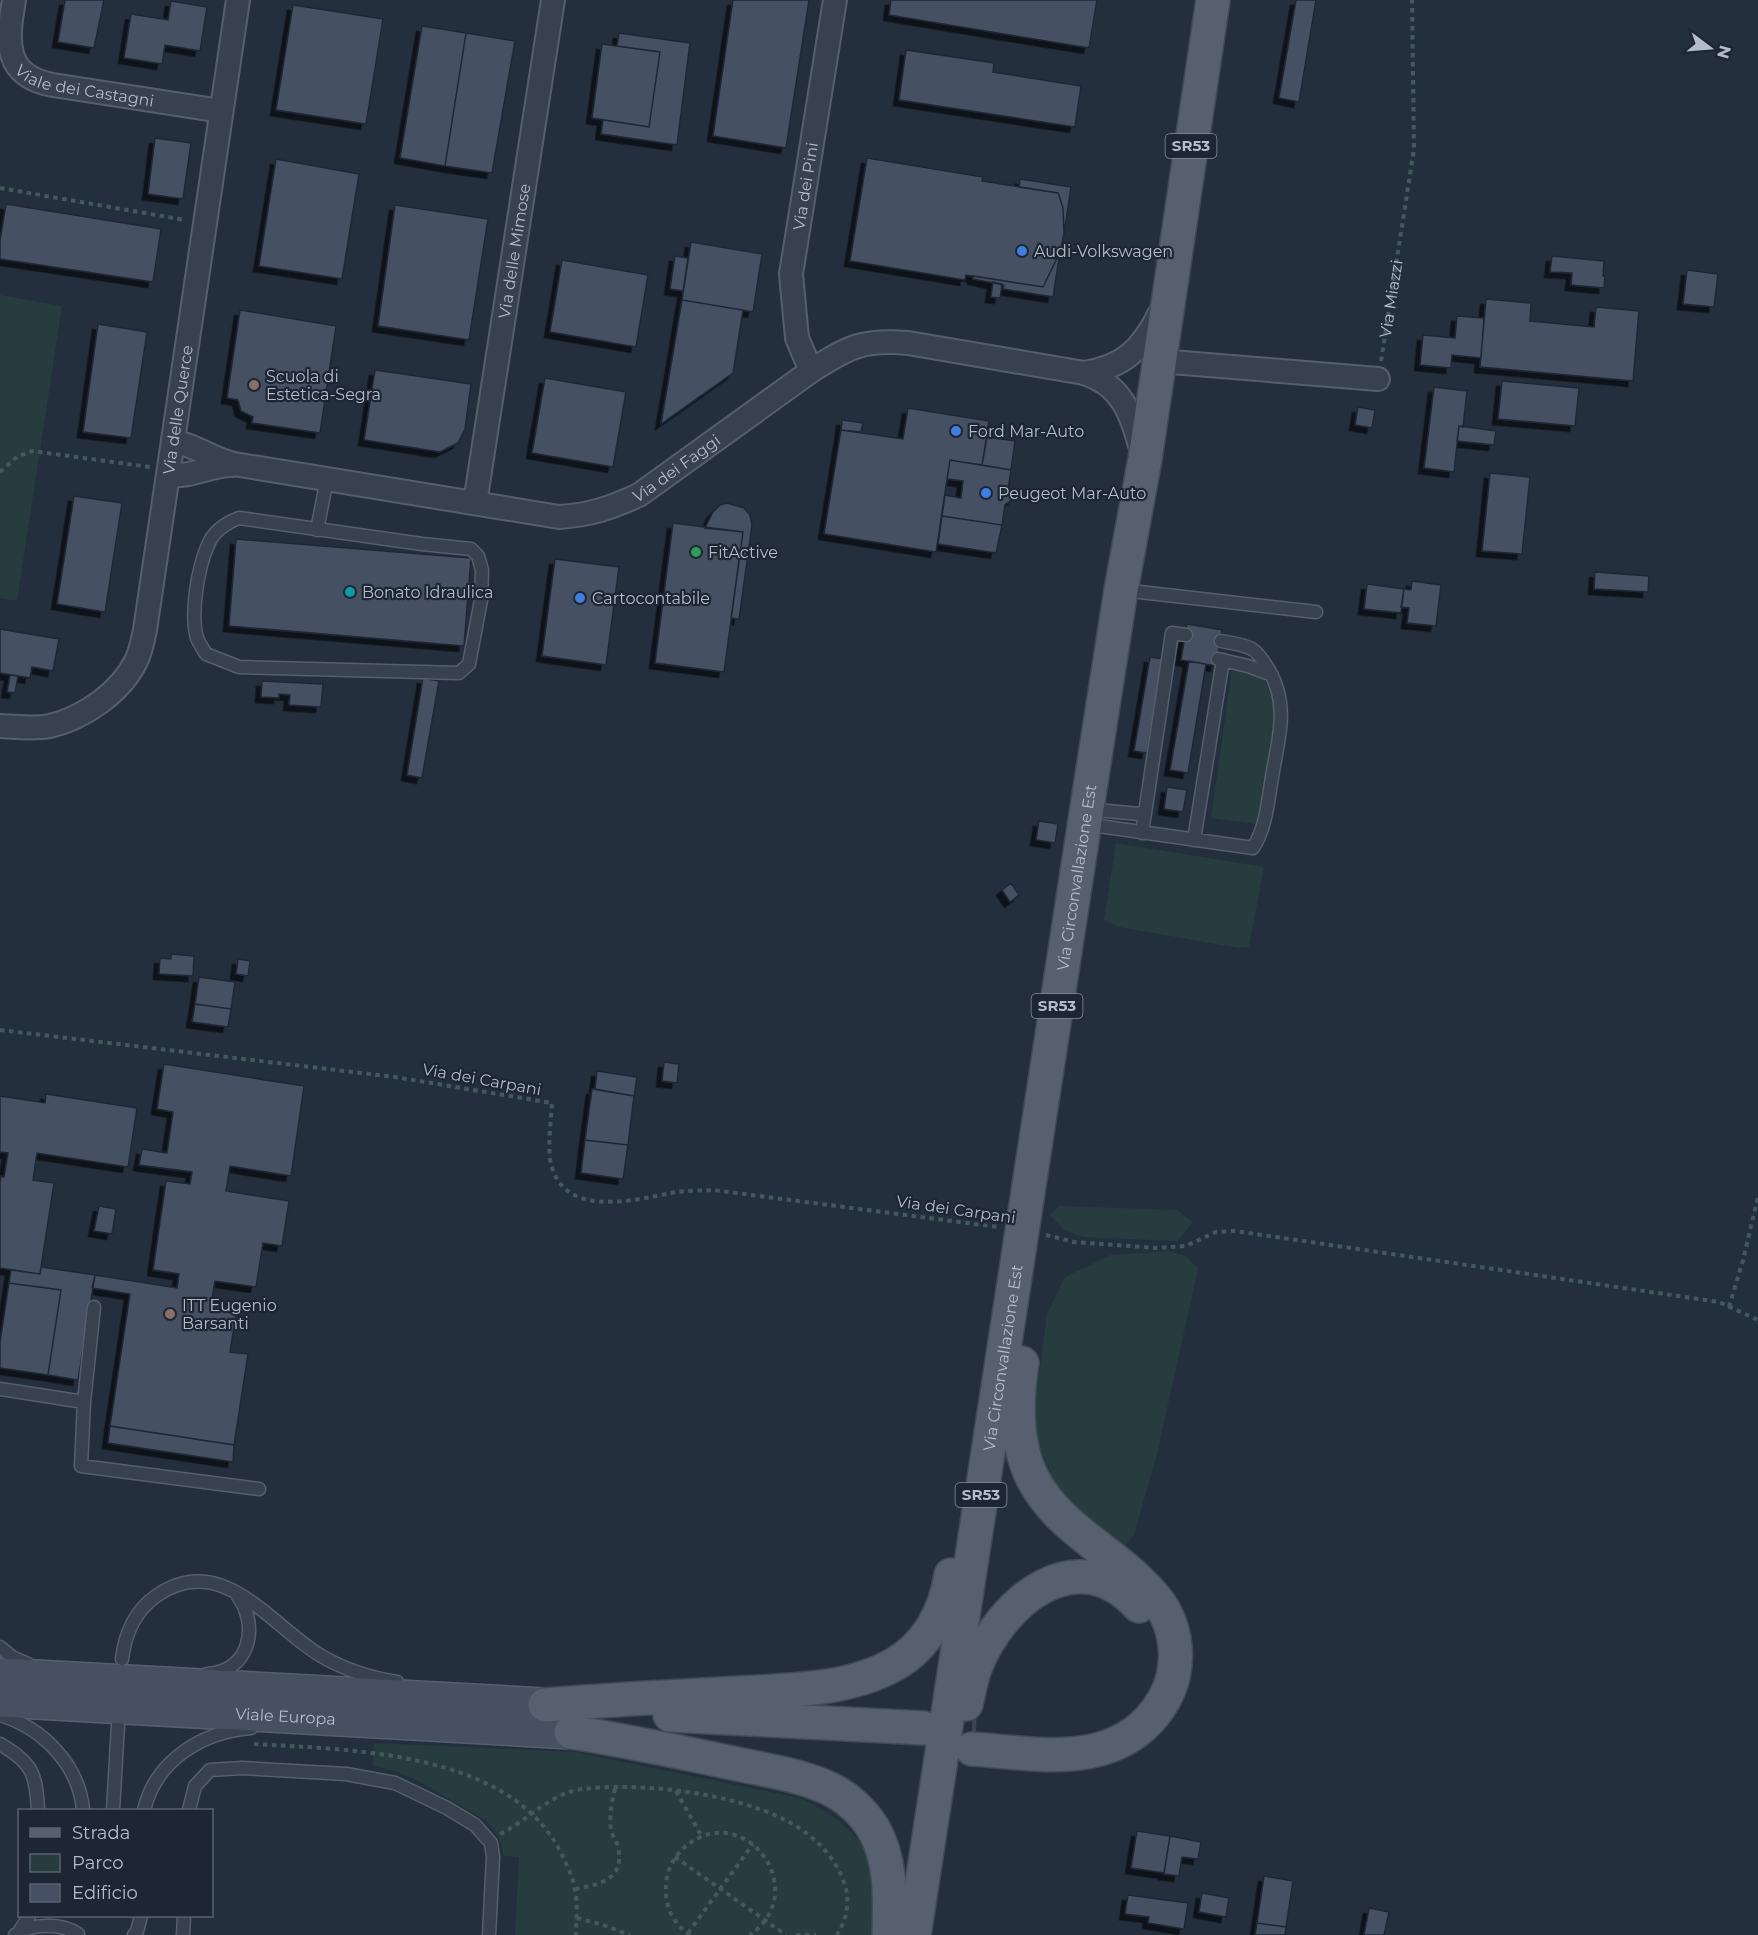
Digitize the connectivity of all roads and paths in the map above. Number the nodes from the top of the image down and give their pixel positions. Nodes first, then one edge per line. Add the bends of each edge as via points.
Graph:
1 (14, 0) edge
2 (238, 0) edge
3 (553, 0) edge
4 (835, 0) edge
5 (1213, 0) edge
6 (1412, 0) edge
7 (221, 111) junction
8 (0, 188) edge
9 (192, 221) dead end
10 (1170, 293) junction
11 (1159, 361) junction
12 (811, 371) junction
13 (1084, 373) junction
14 (1378, 379) joint
15 (173, 441) junction
16 (1145, 459) junction
17 (242, 466) junction
18 (161, 471) junction
19 (0, 472) edge
20 (327, 479) junction
21 (475, 503) junction
22 (317, 530) junction
23 (1121, 590) junction
24 (1316, 612) dead end
25 (1186, 635) dead end
26 (1221, 641) dead end
27 (1169, 651) junction
28 (1182, 653) dead end
29 (1272, 675) junction
30 (0, 726) edge
31 (1145, 811) junction
32 (1085, 816) junction
33 (1142, 833) junction
34 (1194, 840) junction
35 (0, 1030) edge
36 (1758, 1197) edge
37 (1028, 1232) junction
38 (1015, 1283) junction
39 (94, 1307) dead end
40 (1729, 1307) junction
41 (1758, 1320) edge
42 (0, 1389) edge
43 (84, 1402) junction
44 (258, 1489) dead end
45 (234, 1592) junction
46 (0, 1647) edge
47 (122, 1659) dead end
48 (94, 1668) junction
49 (168, 1672) dead end
50 (198, 1673) dead end
51 (0, 1675) edge
52 (58, 1678) junction
53 (410, 1684) dead end
54 (474, 1689) dead end
55 (0, 1700) edge
56 (530, 1704) junction
57 (0, 1715) edge
58 (118, 1725) dead end
59 (456, 1725) junction
60 (342, 1732) dead end
61 (572, 1732) junction
62 (379, 1734) dead end
63 (0, 1744) edge
64 (615, 1788) junction
65 (676, 1791) junction
66 (113, 1808) edge
67 (38, 1809) edge
68 (83, 1809) edge
69 (144, 1809) edge
70 (189, 1809) edge
71 (702, 1837) junction
72 (489, 1839) junction
73 (753, 1844) junction
74 (675, 1857) junction
75 (575, 1889) dead end
76 (721, 1889) junction
77 (28, 1917) edge
78 (72, 1917) edge
79 (141, 1917) edge
80 (184, 1917) edge
81 (577, 1918) dead end
82 (765, 1921) junction
83 (17, 1933) edge
84 (78, 1934) edge
85 (689, 1934) edge
86 (134, 1935) edge
87 (183, 1935) edge
88 (489, 1935) edge
89 (630, 1935) edge
90 (750, 1935) edge
91 (786, 1935) edge
92 (795, 1935) edge
93 (816, 1935) edge
94 (837, 1935) edge
95 (889, 1935) edge
96 (914, 1935) edge
97 (922, 1935) edge

1 - 7 street, Viale dei Castagni via 8,32 10,47 19,69 40,83
2 - 7 street, Via delle Querce
3 - 21 street, Via delle Mimose
4 - 12 street, Via dei Pini via 791,274 797,338
5 - 10 main road, Via Circonvallazione Est / SR53
6 - 14 path, Via Miazzi via 1414,149
7 - 15 street, Via delle Querce
8 - 9 path
10 - 11 main road, Via Circonvallazione Est / SR53
10 - 13 street, Via dei Faggi via 1147,337 1132,353 1113,366
11 - 14 street
11 - 16 main road, Via Circonvallazione Est / SR53
12 - 13 street, Via dei Faggi via 838,353 883,340
12 - 21 street, Via dei Faggi via 639,495 613,507 585,516 559,517
13 - 16 street, Via dei Faggi via 1110,386 1125,405
15 - 17 street, Via dei Faggi
15 - 18 street, Via delle Querce
16 - 23 main road, Via Circonvallazione Est / SR53
17 - 18 street, Via dei Faggi via 226,465 186,475
17 - 20 street, Via dei Faggi
18 - 19 path via 32,451 17,457
18 - 30 street, Via delle Querce via 143,639 137,659 104,699 69,720 30,728
20 - 21 street, Via dei Faggi
20 - 22 lane
22 - 22 lane via 239,518 225,524 208,543 197,584 197,637 206,654 239,667 459,673 469,664 481,600 482,570 471,549
23 - 24 lane
23 - 32 main road, Via Circonvallazione Est / SR53
25 - 27 lane via 1172,633
26 - 29 lane via 1249,648
27 - 28 lane
27 - 31 lane
29 - 34 lane via 1220,659
29 - 34 lane via 1282,704 1280,729 1265,816 1255,844 1249,848
31 - 32 lane
31 - 33 lane
32 - 33 lane
32 - 37 main road, Via Circonvallazione Est / SR53 via 1029,1187
33 - 34 lane
35 - 37 path, Via dei Carpani via 394,1077 552,1103 553,1168 564,1186 592,1202 645,1200 674,1192 713,1190
36 - 40 path
37 - 38 main road, Via Circonvallazione Est / SR53
37 - 40 path via 1074,1242 1157,1248 1186,1246 1216,1232 1235,1231 1719,1302
37 - 97 main road via 1032,1288 1018,1398 1026,1463 1058,1513 1128,1571 1160,1604 1173,1634 1174,1670 1167,1694 1150,1718 1108,1748 1074,1754 974,1740 1098,1730 1123,1719 1135,1708 1156,1665 1154,1633 1143,1611 1112,1585 1076,1576 1044,1585 1020,1602 979,1659 971,1681 941,1858
38 - 56 main road via 974,1439 947,1595 933,1628 913,1651 876,1674 798,1689
38 - 96 main road, Via Circonvallazione Est / SR53
39 - 43 lane
40 - 41 path
42 - 43 lane
43 - 44 lane via 81,1466
45 - 47 lane via 220,1586 191,1583 162,1592 145,1605 132,1623
45 - 50 lane via 249,1620 247,1645 223,1671
45 - 53 lane via 330,1661 363,1674
46 - 48 lane via 12,1658 28,1664
48 - 49 lane
48 - 52 lane
51 - 52 street, Viale Europa
52 - 56 street, Viale Europa
54 - 56 lane
55 - 59 street, Viale Europa
56 - 61 main road via 921,1738
57 - 68 lane via 33,1731 60,1755 76,1781
58 - 66 lane
59 - 61 street, Viale Europa
59 - 62 lane
60 - 69 lane via 266,1728 207,1738 191,1746 156,1780
61 - 95 main road via 782,1774 835,1791 866,1818 883,1851
63 - 67 lane via 27,1763 36,1782
64 - 65 path
64 - 72 path via 584,1789 552,1798 513,1827
64 - 75 path via 611,1830 618,1847 616,1872 601,1883
65 - 71 path
65 - 94 path via 761,1809 807,1834 830,1854 845,1883 848,1903
70 - 72 lane via 195,1786 210,1770 346,1774 395,1783 447,1808
71 - 73 path via 723,1833
71 - 74 path
72 - 88 lane via 493,1857
73 - 76 path
73 - 82 path via 769,1862 774,1880 775,1898
74 - 76 path
74 - 85 path via 665,1891 672,1915
76 - 82 path
76 - 85 path
77 - 83 lane
78 - 84 lane
79 - 86 lane
80 - 87 lane
81 - 89 path
82 - 90 path
82 - 91 path
83 - 84 lane via 47,1926
92 - 93 path

